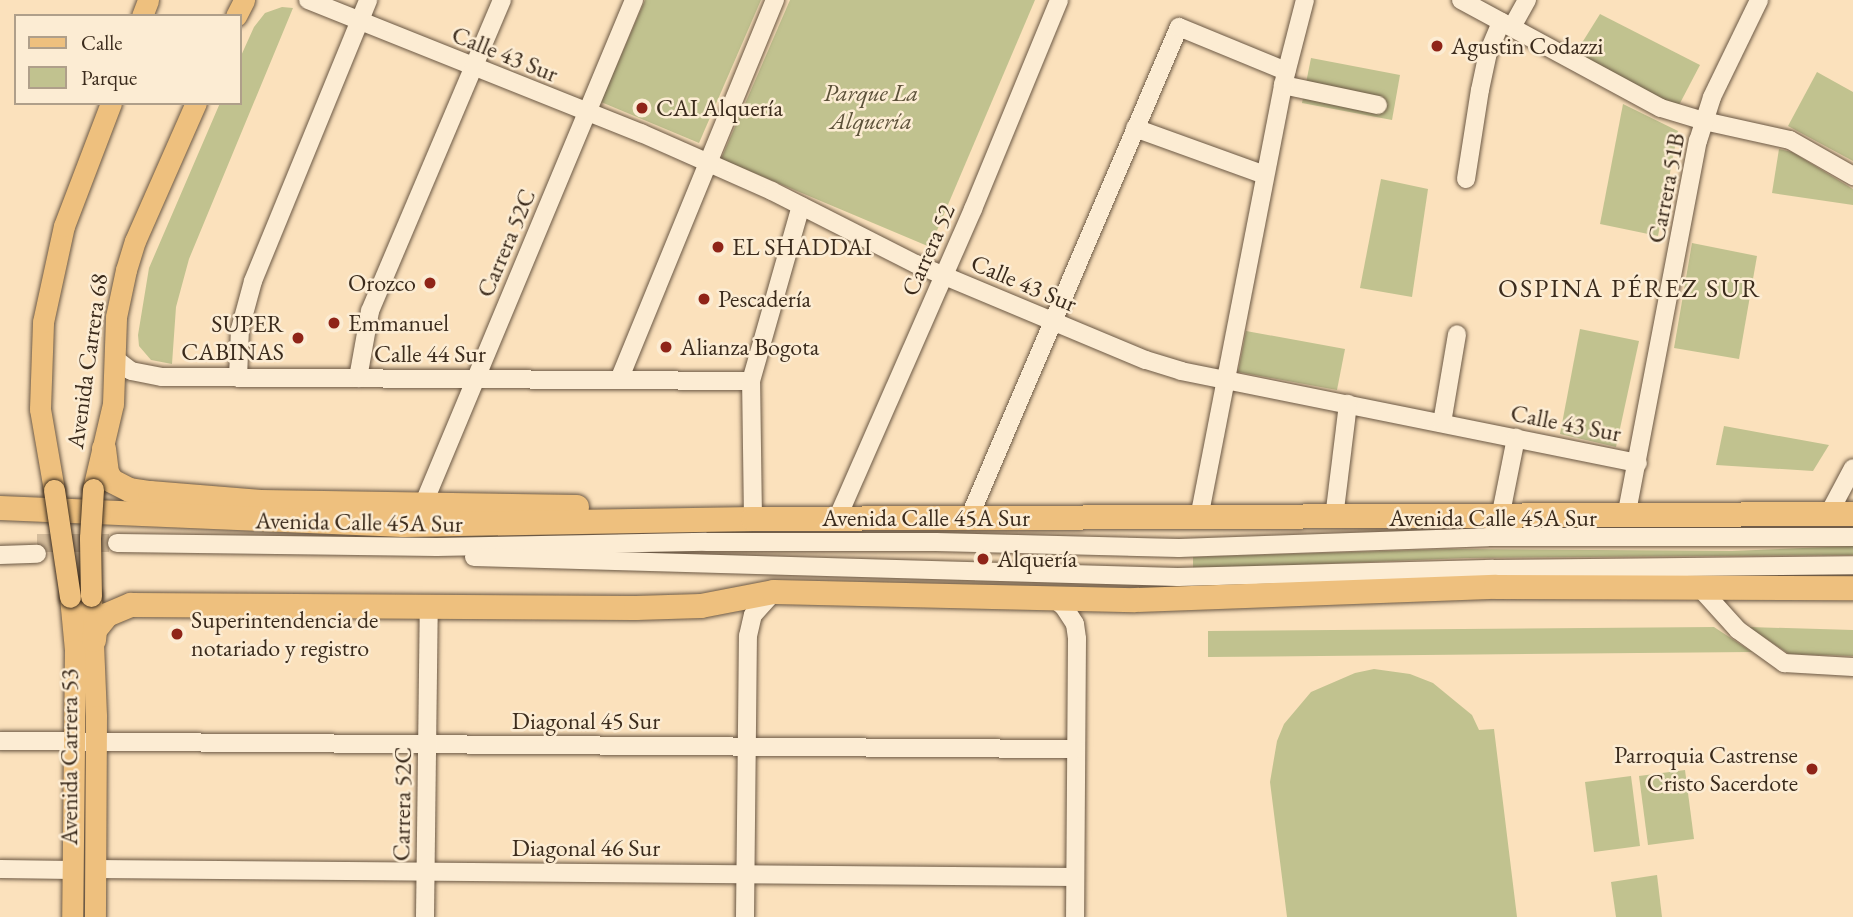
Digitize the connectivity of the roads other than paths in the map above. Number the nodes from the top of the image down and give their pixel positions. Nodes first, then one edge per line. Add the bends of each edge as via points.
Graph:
1 (308, 0) edge
2 (368, 0) edge
3 (502, 0) edge
4 (634, 0) edge
5 (775, 0) edge
6 (1059, 0) edge
7 (1305, 0) edge
8 (1461, 0) edge
9 (1527, 0) edge
10 (1759, 0) edge
11 (359, 21) junction
12 (1506, 24) junction
13 (474, 69) junction
14 (1284, 78) junction
15 (110, 105) edge
16 (195, 105) edge
17 (1378, 105) dead end
18 (587, 113) junction
19 (1704, 121) junction
20 (1135, 128) junction
21 (709, 164) junction
22 (1265, 175) junction
23 (1853, 176) edge
24 (1466, 179) dead end
25 (801, 206) junction
26 (944, 276) junction
27 (1053, 321) junction
28 (1457, 334) dead end
29 (114, 358) junction
30 (238, 377) junction
31 (358, 378) junction
32 (475, 379) junction
33 (619, 380) junction
34 (1226, 380) junction
35 (751, 381) junction
36 (1348, 404) junction
37 (1442, 423) junction
38 (1516, 438) junction
39 (104, 449) junction
40 (1638, 463) junction
41 (1853, 468) edge
42 (423, 505) junction
43 (0, 508) edge
44 (1853, 514) edge
45 (1828, 515) junction
46 (1626, 517) junction
47 (1199, 518) junction
48 (1334, 518) junction
49 (1500, 518) junction
50 (753, 519) junction
51 (837, 519) junction
52 (969, 519) junction
53 (1853, 537) edge
54 (0, 545) edge
55 (0, 555) edge
56 (1853, 565) edge
57 (1700, 588) junction
58 (1853, 588) edge
59 (774, 593) junction
60 (91, 596) joint
61 (70, 597) joint
62 (1053, 598) junction
63 (429, 607) junction
64 (94, 640) junction
65 (1853, 667) edge
66 (0, 741) edge
67 (74, 742) junction
68 (96, 742) junction
69 (427, 744) junction
70 (747, 746) junction
71 (1076, 749) junction
72 (0, 869) edge
73 (95, 869) junction
74 (73, 870) junction
75 (426, 872) junction
76 (746, 874) junction
77 (1075, 877) junction
78 (72, 917) edge
79 (95, 917) edge
80 (425, 917) edge
81 (745, 917) edge
82 (1075, 917) edge

1 - 11 street, Calle 43 Sur
2 - 11 street
3 - 13 street
4 - 18 street, Carrera 52C
5 - 21 street
6 - 26 street, Carrera 52
7 - 14 street
8 - 12 street
9 - 12 street
10 - 19 street, Carrera 51B
11 - 13 street, Calle 43 Sur
11 - 30 street via 253,281 240,329
12 - 19 street via 1661,108
12 - 24 street via 1488,53
13 - 18 street, Calle 43 Sur
13 - 31 street via 370,312
14 - 17 street
14 - 20 street via 1179,27
14 - 22 street
15 - 61 main road, Avenida Carrera 68, bridge via 64,226 43,322 40,409
16 - 29 main road, Avenida Carrera 68 via 125,270
18 - 21 street, Calle 43 Sur
18 - 32 street, Carrera 52C
19 - 23 street via 1790,140
19 - 40 street, Carrera 51B
20 - 22 street
20 - 27 street
21 - 25 street, Calle 43 Sur
21 - 33 street
22 - 34 street
25 - 26 street, Calle 43 Sur
25 - 35 street
26 - 27 street, Calle 43 Sur
26 - 51 street, Carrera 52
27 - 34 street, Calle 43 Sur via 1155,363
27 - 52 street
28 - 37 street
29 - 30 street, Calle 44 Sur via 131,371 148,376
29 - 39 main road, Avenida Carrera 68 via 113,404
30 - 31 street, Calle 44 Sur
31 - 32 street, Calle 44 Sur
32 - 33 street, Calle 44 Sur
32 - 42 street, Carrera 52C
33 - 35 street, Calle 44 Sur
34 - 36 street, Calle 43 Sur
34 - 47 street
35 - 50 street
36 - 37 street, Calle 43 Sur
36 - 48 street
37 - 38 street, Calle 43 Sur
38 - 40 street, Calle 43 Sur
38 - 49 street
39 - 42 highway via 112,481 130,490 261,502
39 - 60 main road, Avenida Carrera 68, bridge via 93,489
40 - 46 street, Carrera 51B
41 - 45 street
42 - 50 highway via 588,508
43 - 50 highway, Avenida Calle 45A Sur via 404,524
44 - 45 highway, Avenida Calle 45A Sur
45 - 46 highway, Avenida Calle 45A Sur
46 - 49 highway, Avenida Calle 45A Sur
47 - 48 highway, Avenida Calle 45A Sur
47 - 52 highway, Avenida Calle 45A Sur
48 - 49 highway, Avenida Calle 45A Sur
50 - 51 highway, Avenida Calle 45A Sur
51 - 52 highway, Avenida Calle 45A Sur
53 - 56 street via 1488,537 1179,548 936,542 117,548 1178,578
54 - 55 street via 37,548
57 - 58 highway
57 - 62 highway via 1496,587 1225,598
57 - 65 street via 1738,630 1784,663
59 - 62 highway
59 - 63 highway via 671,607
59 - 70 street via 753,615 748,636
60 - 64 main road, Avenida Carrera 53
61 - 67 main road, Avenida Carrera 53 via 75,650
62 - 71 street via 1074,624
63 - 64 highway via 131,605 107,615 95,630
63 - 69 street, Carrera 52C
64 - 68 main road, Avenida Carrera 53
66 - 67 street, Diagonal 45 Sur
67 - 68 street, Diagonal 45 Sur
67 - 74 main road, Avenida Carrera 53
68 - 69 street, Diagonal 45 Sur
68 - 73 main road, Avenida Carrera 53
69 - 70 street, Diagonal 45 Sur
69 - 75 street, Carrera 52C
70 - 71 street, Diagonal 45 Sur
70 - 76 street
71 - 77 street
72 - 74 street
73 - 75 street, Diagonal 46 Sur
73 - 79 main road, Avenida Carrera 53
74 - 78 main road, Avenida Carrera 53
75 - 76 street, Diagonal 46 Sur
75 - 80 street, Carrera 52C
76 - 77 street, Diagonal 46 Sur
76 - 81 street
77 - 82 street

